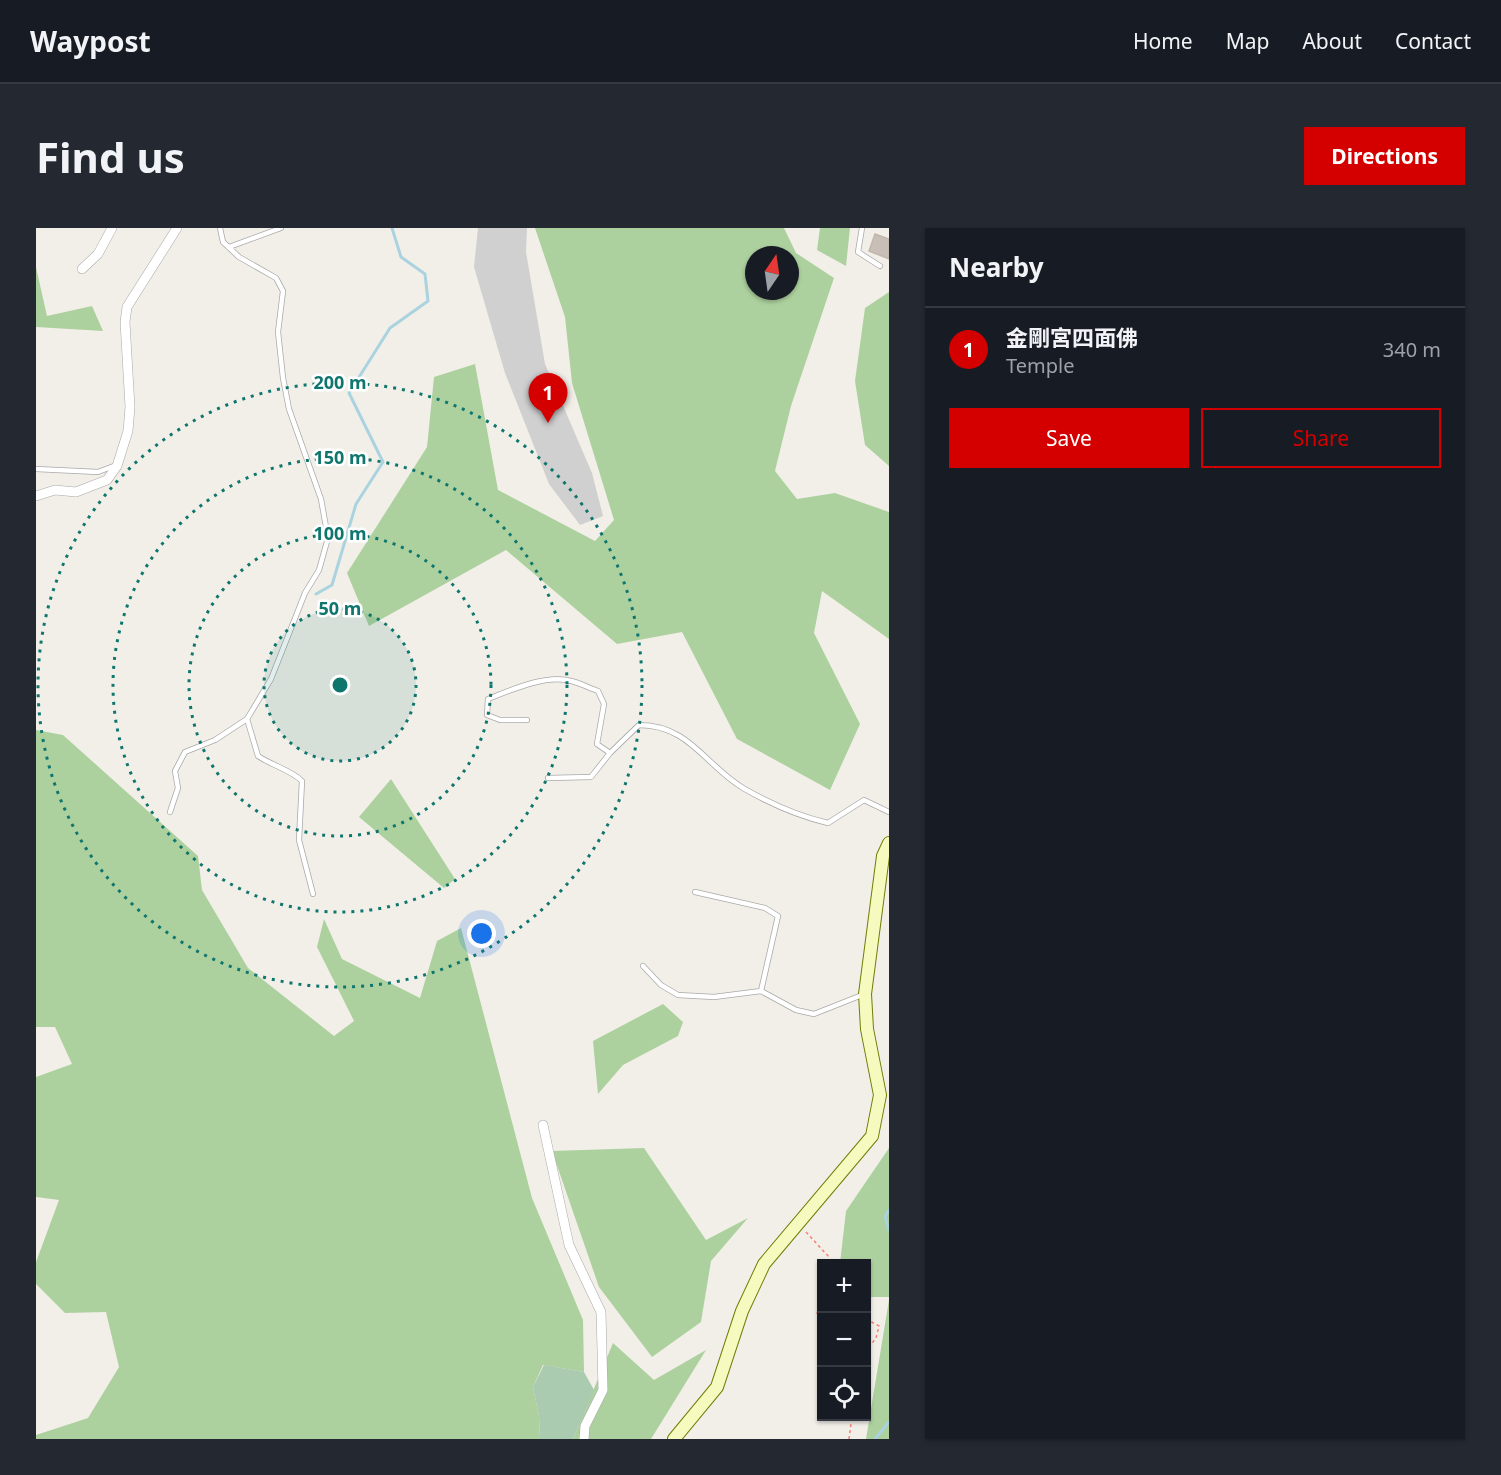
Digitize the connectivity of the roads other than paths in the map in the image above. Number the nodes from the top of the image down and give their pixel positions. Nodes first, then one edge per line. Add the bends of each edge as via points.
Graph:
1 (112, 228) edge
2 (177, 228) edge
3 (220, 228) edge
4 (281, 228) edge
5 (862, 228) edge
6 (229, 248) junction
7 (880, 266) dead end
8 (82, 269) dead end
9 (117, 466) junction
10 (36, 469) edge
11 (36, 496) edge
12 (247, 719) junction
13 (527, 720) dead end
14 (610, 753) junction
15 (548, 778) dead end
16 (170, 812) dead end
17 (889, 812) edge
18 (889, 843) edge
19 (694, 892) dead end
20 (313, 894) dead end
21 (643, 966) dead end
22 (761, 991) junction
23 (865, 994) junction
24 (543, 1125) dead end
25 (584, 1439) edge
26 (674, 1439) edge

1 - 8 street via 98,254
2 - 9 street via 128,307 125,322 130,407 128,431
3 - 6 lane via 223,242
4 - 6 lane
5 - 7 lane via 858,252
6 - 12 lane via 276,278 283,291 278,332 283,378 289,409 321,499 328,537 319,570 304,593 271,679
9 - 10 lane via 98,472
9 - 11 street via 107,480 76,492 55,490
12 - 16 lane via 215,740 185,752 175,771 178,788
12 - 20 lane via 258,756 302,781 299,840
13 - 14 lane via 500,720 487,715 486,703 498,695 544,681 569,680 598,691 604,704 597,744
14 - 15 lane via 591,777
14 - 17 lane via 639,725 655,725 680,734 741,787 801,817 828,823 864,800
18 - 23 street via 883,856
19 - 22 lane via 765,908 778,916
21 - 22 lane via 661,986 678,994 714,997
22 - 23 lane via 796,1011 814,1014
23 - 26 street via 867,1029 880,1095 872,1136 764,1264 742,1311 717,1388
24 - 25 street via 569,1245 601,1312 603,1390 585,1425

